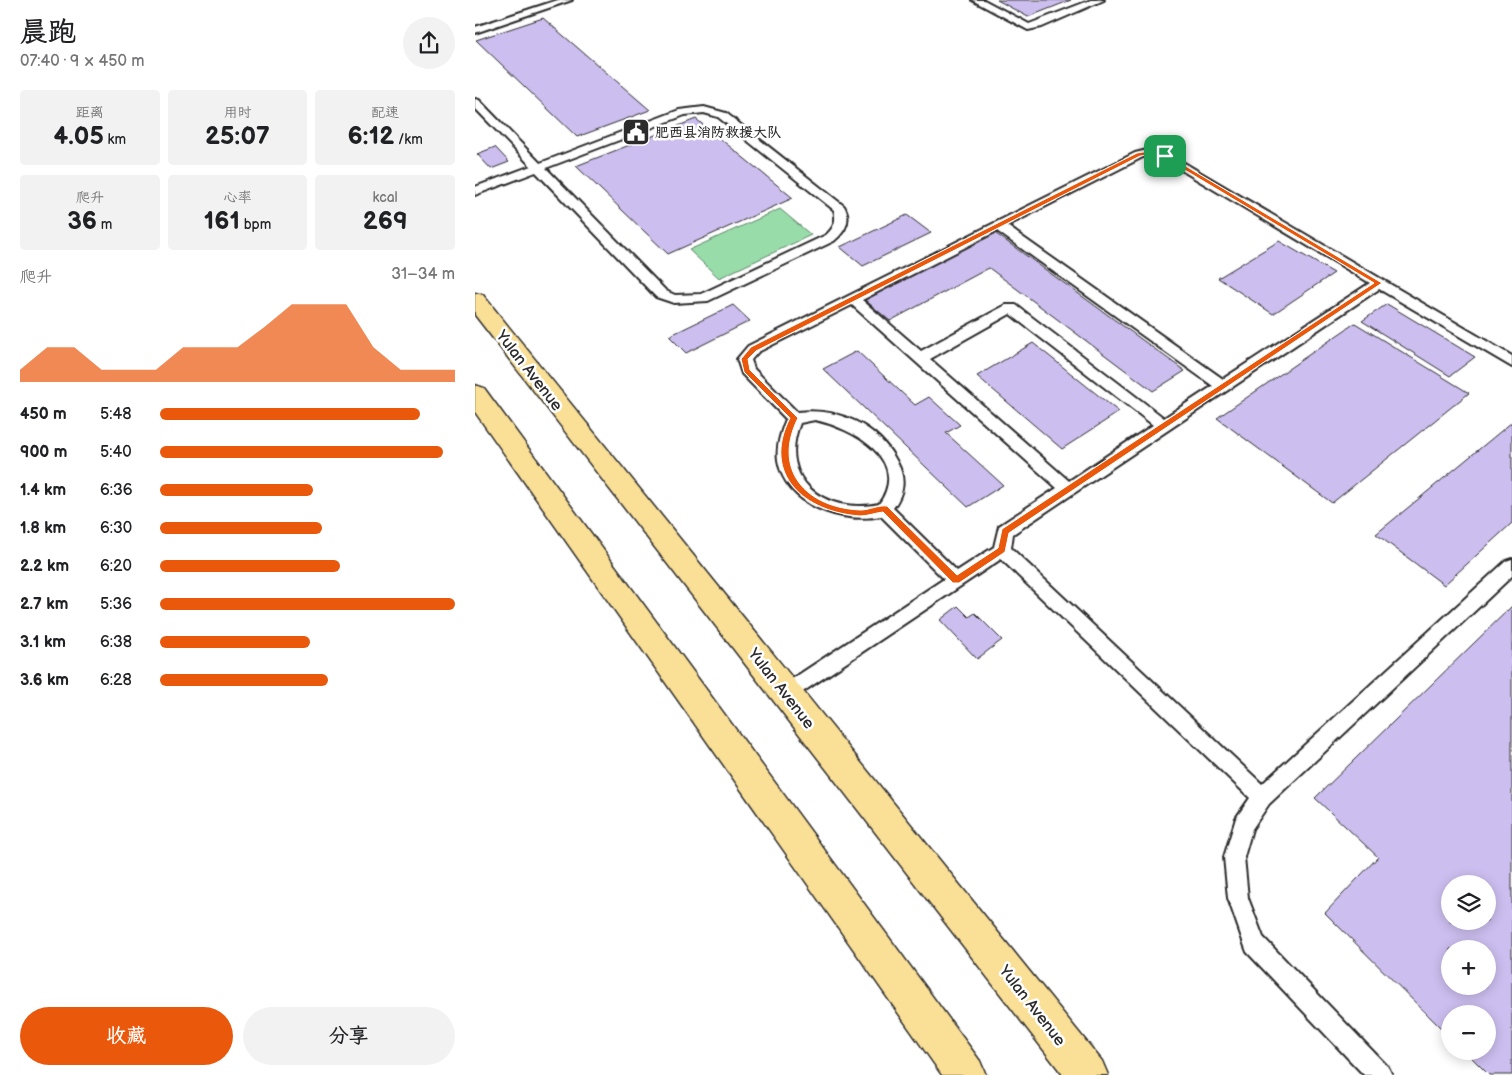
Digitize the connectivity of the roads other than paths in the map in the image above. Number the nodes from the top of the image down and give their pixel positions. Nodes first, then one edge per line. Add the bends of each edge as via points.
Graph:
1 (567, 0) edge
2 (977, 0) edge
3 (1099, 0) edge
4 (475, 30) edge
5 (475, 102) edge
6 (539, 167) junction
7 (475, 191) edge
8 (998, 226) junction
9 (1379, 283) junction
10 (853, 299) junction
11 (475, 300) edge
12 (920, 358) junction
13 (1512, 362) edge
14 (1223, 386) junction
15 (475, 394) edge
16 (794, 418) junction
17 (1164, 426) junction
18 (1068, 489) junction
19 (884, 508) junction
20 (1002, 550) junction
21 (1512, 566) edge
22 (956, 580) junction
23 (786, 693) junction
24 (1262, 796) junction
25 (966, 1075) edge
26 (1088, 1075) edge
27 (1380, 1075) edge

1 - 4 lane
2 - 3 lane via 1028,27
5 - 6 lane
6 - 6 lane via 683,112 704,110 722,115 840,209 842,224 830,238 703,298 674,299 661,294
6 - 7 lane
8 - 9 lane via 1139,155 1151,152 1165,156
8 - 10 lane
8 - 14 lane
9 - 13 lane
9 - 14 lane
10 - 12 lane
10 - 16 lane via 753,349 744,359 747,371
11 - 23 main road, Yulan Avenue
12 - 17 lane via 1011,308
12 - 18 lane
14 - 17 lane
15 - 25 main road
16 - 19 lane via 815,415 838,419 858,427 875,440 895,473 895,492
16 - 19 lane via 786,434 785,451 787,470 796,487 815,501 837,509 861,513
17 - 18 lane
18 - 20 lane via 1005,531
19 - 22 lane
20 - 22 lane
20 - 24 lane
21 - 24 lane
22 - 23 lane
23 - 26 main road, Yulan Avenue
24 - 27 lane via 1243,824 1234,857 1238,898 1255,944

